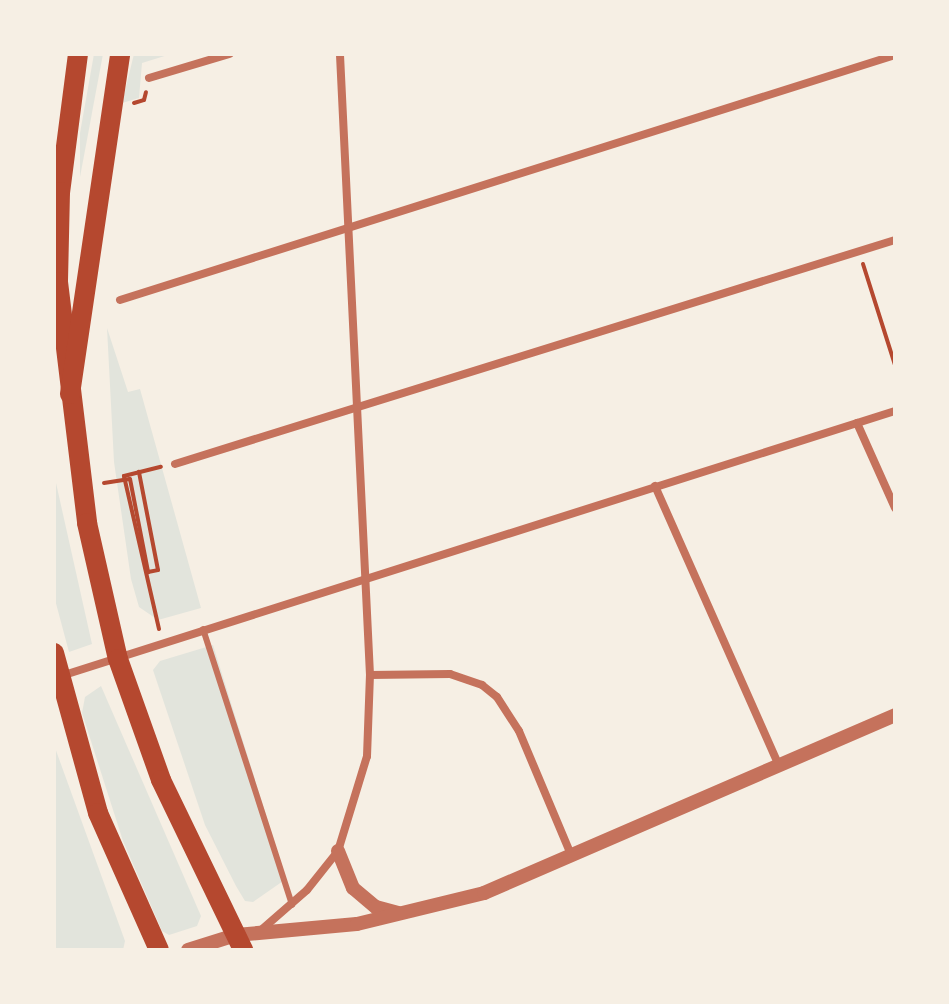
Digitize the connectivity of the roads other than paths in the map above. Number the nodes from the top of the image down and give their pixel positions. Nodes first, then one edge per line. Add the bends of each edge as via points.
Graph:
1 (78, 54) edge
2 (120, 54) edge
3 (229, 54) edge
4 (340, 54) edge
5 (895, 55) edge
6 (149, 78) dead end
7 (348, 227) junction
8 (895, 240) edge
9 (120, 300) dead end
10 (70, 394) junction
11 (356, 405) junction
12 (895, 411) edge
13 (857, 423) junction
14 (175, 464) road end
15 (655, 486) junction
16 (895, 508) edge
17 (364, 577) junction
18 (203, 629) junction
19 (54, 653) edge
20 (118, 659) junction
21 (370, 675) junction
22 (56, 679) edge
23 (895, 715) edge
24 (779, 766) junction
25 (338, 851) junction
26 (573, 858) junction
27 (292, 905) junction
28 (399, 914) junction
29 (245, 940) edge
30 (159, 950) edge
31 (188, 950) edge

1 - 10 main road via 60,192 58,282
2 - 10 main road
3 - 6 street
4 - 7 street
5 - 7 street
7 - 9 street
7 - 11 street
8 - 11 street
10 - 20 main road via 87,523
11 - 14 street
11 - 17 street
12 - 13 street
13 - 15 street
13 - 16 street
15 - 17 street
15 - 24 street
17 - 18 street
17 - 21 street
18 - 20 street
18 - 27 lane
19 - 22 main road
20 - 22 street
20 - 29 main road via 161,780
21 - 25 street via 367,756
21 - 26 street via 450,674 482,685 497,697 519,731
22 - 30 main road via 98,813
23 - 24 street
24 - 26 street
25 - 27 street
25 - 28 street via 353,888 376,907
26 - 28 street via 484,893
27 - 29 street
28 - 29 street
29 - 31 street

